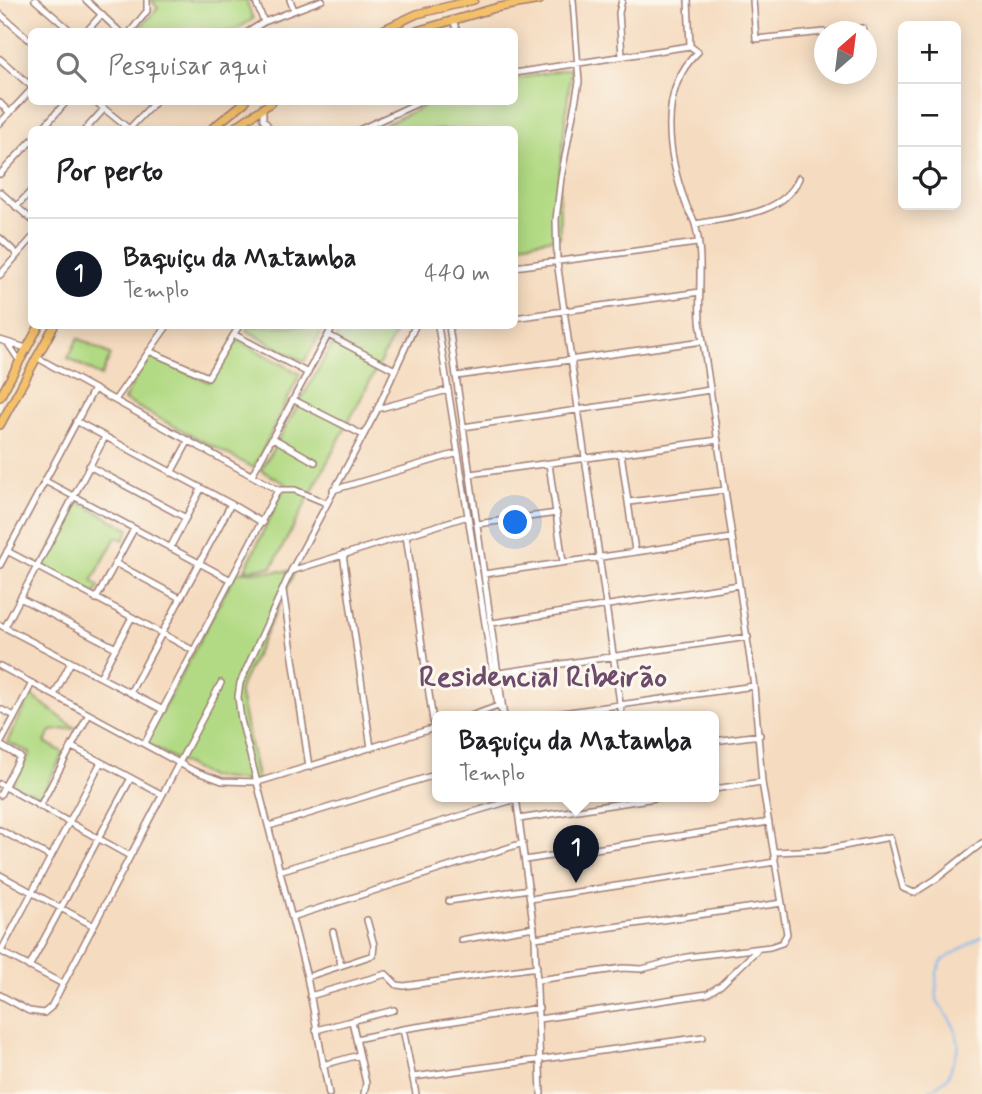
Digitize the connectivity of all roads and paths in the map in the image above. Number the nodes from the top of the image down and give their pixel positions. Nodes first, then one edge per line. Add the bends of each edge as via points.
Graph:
1 (35, 0) edge
2 (86, 0) edge
3 (147, 0) edge
4 (255, 0) edge
5 (290, 0) edge
6 (322, 0) edge
7 (474, 0) edge
8 (540, 0) edge
9 (573, 0) edge
10 (622, 0) edge
11 (688, 0) edge
12 (753, 0) edge
13 (495, 4) edge
14 (294, 10) junction
15 (0, 14) edge
16 (102, 14) junction
17 (453, 19) junction
18 (264, 22) junction
19 (67, 28) edge
20 (90, 28) edge
21 (117, 28) edge
22 (133, 28) edge
23 (254, 28) edge
24 (387, 28) edge
25 (425, 28) edge
26 (456, 28) edge
27 (814, 33) edge
28 (28, 38) edge
29 (690, 46) junction
30 (622, 56) junction
31 (0, 59) edge
32 (579, 61) junction
33 (518, 72) edge
34 (28, 84) edge
35 (28, 93) edge
36 (0, 103) edge
37 (63, 105) edge
38 (99, 105) edge
39 (149, 105) edge
40 (241, 105) edge
41 (267, 105) edge
42 (413, 105) edge
43 (263, 107) junction
44 (104, 109) junction
45 (10, 113) junction
46 (251, 116) junction
47 (263, 119) junction
48 (0, 123) edge
49 (45, 126) edge
50 (89, 126) edge
51 (125, 126) edge
52 (132, 126) edge
53 (215, 126) edge
54 (237, 126) edge
55 (268, 126) edge
56 (368, 126) edge
57 (28, 144) edge
58 (0, 174) edge
59 (799, 178) dead end
60 (0, 192) edge
61 (28, 194) edge
62 (16, 207) junction
63 (28, 217) edge
64 (695, 225) junction
65 (0, 238) edge
66 (28, 242) edge
67 (697, 243) junction
68 (17, 254) junction
69 (557, 261) junction
70 (518, 266) edge
71 (0, 275) edge
72 (700, 292) junction
73 (565, 311) junction
74 (518, 317) edge
75 (37, 329) edge
76 (52, 329) edge
77 (165, 329) edge
78 (238, 329) edge
79 (331, 329) edge
80 (414, 329) edge
81 (438, 329) edge
82 (449, 329) edge
83 (235, 335) junction
84 (328, 335) junction
85 (0, 340) edge
86 (703, 341) junction
87 (9, 345) junction
88 (26, 348) junction
89 (149, 351) junction
90 (36, 357) junction
91 (571, 359) junction
92 (19, 360) junction
93 (395, 370) junction
94 (308, 373) junction
95 (457, 376) junction
96 (94, 389) junction
97 (448, 390) junction
98 (710, 390) junction
99 (0, 397) edge
100 (115, 400) junction
101 (294, 400) junction
102 (377, 408) junction
103 (579, 409) junction
104 (76, 421) junction
105 (0, 425) edge
106 (463, 427) junction
107 (363, 435) junction
108 (105, 437) junction
109 (273, 438) junction
110 (189, 440) junction
111 (718, 440) junction
112 (458, 453) junction
113 (621, 453) junction
114 (585, 458) junction
115 (315, 462) dead end
116 (549, 464) junction
117 (89, 467) junction
118 (171, 473) junction
119 (470, 474) junction
120 (252, 475) junction
121 (45, 481) junction
122 (201, 489) junction
123 (278, 490) junction
124 (333, 490) junction
125 (725, 490) junction
126 (74, 497) junction
127 (629, 502) junction
128 (326, 503) junction
129 (230, 504) junction
130 (556, 513) junction
131 (468, 516) junction
132 (186, 518) junction
133 (263, 523) junction
134 (477, 524) junction
135 (134, 529) junction
136 (406, 535) junction
137 (732, 538) junction
138 (170, 548) junction
139 (7, 551) junction
140 (635, 551) junction
141 (343, 554) junction
142 (600, 557) junction
143 (563, 562) junction
144 (115, 563) junction
145 (199, 563) junction
146 (0, 565) edge
147 (37, 567) junction
148 (291, 571) junction
149 (484, 575) junction
150 (231, 580) junction
151 (739, 585) junction
152 (283, 590) junction
153 (20, 598) junction
154 (96, 598) junction
155 (180, 598) junction
156 (607, 606) junction
157 (132, 617) junction
158 (492, 624) junction
159 (2, 626) edge
160 (161, 633) junction
161 (748, 637) junction
162 (116, 648) junction
163 (194, 651) junction
164 (613, 655) junction
165 (71, 662) junction
166 (0, 666) edge
167 (499, 673) junction
168 (100, 677) junction
169 (32, 683) junction
170 (221, 683) dead end
171 (754, 686) junction
172 (130, 693) junction
173 (54, 695) junction
174 (620, 704) junction
175 (500, 705) junction
176 (0, 709) edge
177 (163, 710) junction
178 (434, 711) edge
179 (484, 711) edge
180 (502, 711) edge
181 (574, 711) edge
182 (621, 711) edge
183 (89, 713) junction
184 (15, 716) junction
185 (432, 728) edge
186 (760, 735) junction
187 (719, 740) edge
188 (145, 743) junction
189 (0, 745) edge
190 (72, 747) junction
191 (371, 748) junction
192 (179, 761) junction
193 (101, 762) junction
194 (309, 767) junction
195 (432, 776) edge
196 (131, 778) junction
197 (258, 782) junction
198 (762, 782) junction
199 (2, 785) edge
200 (719, 788) edge
201 (161, 794) junction
202 (0, 795) edge
203 (503, 802) edge
204 (517, 802) edge
205 (630, 802) edge
206 (40, 806) junction
207 (519, 819) junction
208 (69, 821) junction
209 (769, 822) junction
210 (269, 826) junction
211 (0, 830) edge
212 (99, 837) junction
213 (523, 843) junction
214 (982, 843) edge
215 (774, 852) junction
216 (130, 856) junction
217 (51, 857) junction
218 (525, 860) junction
219 (775, 862) junction
220 (279, 871) junction
221 (1, 878) edge
222 (528, 889) junction
223 (32, 892) junction
224 (530, 900) junction
225 (449, 901) dead end
226 (782, 903) junction
227 (61, 908) junction
228 (292, 917) junction
229 (367, 920) dead end
230 (92, 925) junction
231 (534, 927) junction
232 (333, 932) dead end
233 (535, 938) junction
234 (460, 940) dead end
235 (758, 948) junction
236 (0, 951) edge
237 (341, 965) junction
238 (29, 967) junction
239 (537, 967) junction
240 (307, 977) junction
241 (538, 980) junction
242 (63, 984) junction
243 (0, 995) edge
244 (310, 996) junction
245 (539, 1008) junction
246 (394, 1010) dead end
247 (539, 1019) junction
248 (352, 1021) junction
249 (403, 1028) junction
250 (316, 1030) junction
251 (704, 1037) dead end
252 (356, 1039) junction
253 (359, 1055) junction
254 (539, 1057) junction
255 (323, 1065) junction
256 (413, 1077) junction
257 (329, 1094) edge
258 (364, 1094) edge
259 (416, 1094) edge
260 (541, 1094) edge

1 - 19 street
2 - 16 street
3 - 22 street via 147,11
4 - 18 street
5 - 14 street
6 - 14 street
7 - 24 main road via 417,14
8 - 13 main road
9 - 32 street
10 - 30 street
11 - 29 street
12 - 27 street via 756,39
13 - 17 main road
14 - 18 street
15 - 28 street
16 - 20 street
16 - 21 street
17 - 25 main road
17 - 26 street
18 - 23 street
29 - 30 street
29 - 64 street via 698,52 681,72 669,118 675,167
30 - 32 street
31 - 34 street
32 - 33 street
32 - 69 street via 579,92 556,219
35 - 45 street
36 - 45 street
37 - 49 street
38 - 44 street
39 - 52 street
40 - 53 main road
41 - 43 main road
42 - 56 street
43 - 46 main road
43 - 47 street
44 - 50 street
44 - 51 street
45 - 48 street
46 - 47 street
46 - 54 main road
47 - 55 street
57 - 58 street
59 - 64 street via 794,191 775,204
60 - 62 street
61 - 62 street
62 - 63 street
64 - 67 street
65 - 68 street
66 - 68 street
67 - 69 street
67 - 72 street via 702,267
68 - 71 street
69 - 70 street
69 - 73 street
72 - 73 street
72 - 86 street
73 - 74 street
73 - 91 street
75 - 88 main road
76 - 90 main road
77 - 89 street
78 - 83 street
79 - 84 street
80 - 93 street
81 - 97 street
82 - 95 street
83 - 89 street via 208,377
83 - 94 street
84 - 93 street
84 - 94 street
85 - 87 street
86 - 91 street
86 - 98 street
87 - 88 street
87 - 92 street
88 - 92 main road
89 - 100 street
90 - 96 street
90 - 105 main road
91 - 95 street
91 - 103 street
92 - 99 main road
93 - 102 street
94 - 101 street
95 - 106 street
96 - 100 street
96 - 104 street
97 - 102 street
97 - 112 street
98 - 103 street
98 - 111 street
100 - 110 street
101 - 107 street
101 - 109 street
102 - 107 street
103 - 106 street
103 - 114 street
104 - 108 street
104 - 121 street
106 - 119 street
107 - 124 street
108 - 117 street
108 - 118 street
109 - 115 street
109 - 120 street
110 - 118 street
110 - 120 street
111 - 113 street
111 - 125 street
112 - 124 street
112 - 131 street
113 - 114 street
113 - 127 street
114 - 116 street
114 - 142 street
116 - 119 street
116 - 130 street
117 - 126 street
117 - 132 street
118 - 122 street
119 - 134 street
120 - 123 street
121 - 126 street
121 - 139 street
122 - 129 street
122 - 132 street
123 - 128 street via 295,490
123 - 133 street
124 - 128 street
125 - 127 street
125 - 137 street
126 - 135 street
126 - 147 street
127 - 140 street
128 - 148 street
129 - 133 street
129 - 145 street
130 - 134 street
130 - 143 street
131 - 136 street
131 - 175 street
132 - 138 street
133 - 150 street
134 - 149 street
135 - 138 street
135 - 144 street
136 - 141 street
136 - 178 street
137 - 140 street
137 - 151 street
138 - 145 street
139 - 146 street
139 - 147 street
140 - 142 street
141 - 148 street
141 - 191 street
142 - 143 street
142 - 156 street
143 - 149 street
144 - 154 street
144 - 155 street
145 - 150 street
145 - 155 street
147 - 153 street
147 - 154 street
148 - 152 street
149 - 158 street
150 - 163 street
151 - 156 street
151 - 161 street
152 - 194 street
152 - 197 street via 238,689
153 - 159 street
153 - 162 street
154 - 157 street
155 - 160 street
156 - 158 street
156 - 164 street
157 - 160 street
157 - 162 street
158 - 167 street
159 - 165 street
160 - 163 street
160 - 172 street
161 - 164 street
161 - 171 street
162 - 168 street
163 - 177 street
164 - 167 street
164 - 174 street
165 - 168 street
165 - 173 street
166 - 169 street
167 - 175 street
168 - 172 street
169 - 173 street
169 - 184 street
170 - 192 street
171 - 174 street
171 - 186 street
172 - 177 street
173 - 183 street
174 - 181 street
174 - 182 street
175 - 179 street
175 - 180 street
176 - 184 street
177 - 188 street
183 - 188 street
183 - 190 street
184 - 189 street
185 - 191 street
186 - 187 street
186 - 198 street
188 - 192 street
189 - 199 street via 20,757
190 - 193 street
190 - 206 street
191 - 194 street
192 - 197 street via 222,781
192 - 201 street
193 - 196 street
193 - 208 street
194 - 197 street
195 - 210 street
196 - 201 street
196 - 212 street
197 - 210 street
198 - 200 street
198 - 209 street
199 - 202 street
199 - 206 street
201 - 216 street
203 - 220 street
204 - 207 street
205 - 207 street
206 - 208 street
207 - 213 street
208 - 212 street
208 - 217 street
209 - 215 street
209 - 218 street
210 - 220 street
211 - 217 street
212 - 216 street
212 - 227 street
213 - 218 street
213 - 228 street
214 - 215 street via 914,893 903,888 890,837 823,850
215 - 219 street
216 - 230 street
217 - 223 street
218 - 222 street
219 - 224 street
219 - 226 street
220 - 228 street
221 - 223 street
222 - 224 street
222 - 225 street
223 - 227 street
223 - 236 street
224 - 231 street
226 - 233 street
226 - 235 street via 785,939
227 - 230 street
227 - 238 street
228 - 240 street
229 - 237 street via 374,954
230 - 242 street
231 - 233 street
231 - 234 street
232 - 237 street
233 - 239 street
235 - 241 street via 687,957 642,969
235 - 247 street via 707,994
236 - 238 street
237 - 240 street
238 - 242 street
239 - 241 street
239 - 244 street via 404,986 386,974
240 - 244 street
241 - 245 street
242 - 243 street via 44,1013 29,1011
244 - 250 street
245 - 247 street
245 - 249 street
246 - 248 street
247 - 254 street
248 - 250 street
248 - 252 street
249 - 252 street
249 - 256 street
250 - 255 street
251 - 254 street
252 - 253 street
253 - 255 street
253 - 258 street via 367,1088
254 - 256 street
254 - 260 street
255 - 257 street
256 - 259 street

